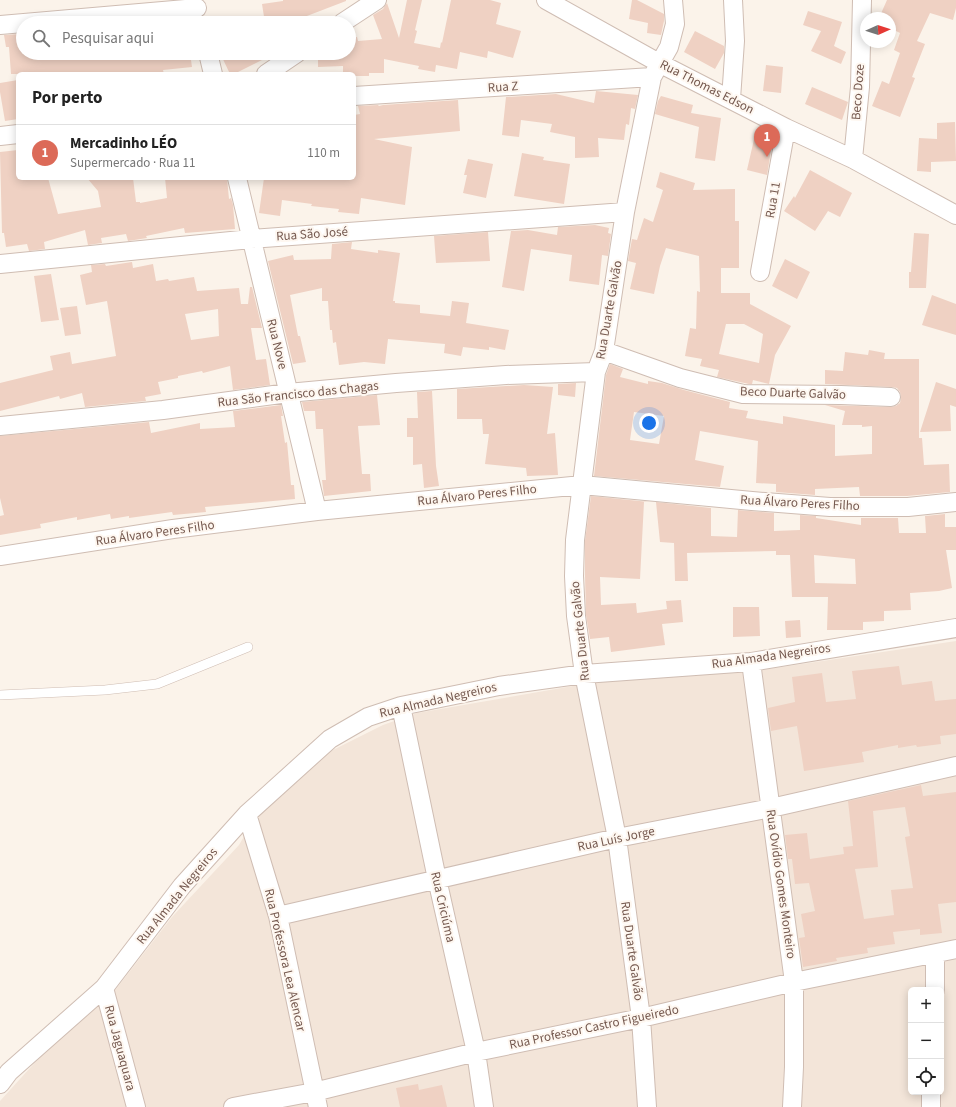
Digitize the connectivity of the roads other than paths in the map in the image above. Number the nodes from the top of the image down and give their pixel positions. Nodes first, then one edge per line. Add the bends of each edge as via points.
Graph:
1 (376, 0) edge
2 (546, 0) edge
3 (673, 0) edge
4 (733, 0) edge
5 (862, 0) edge
6 (198, 10) edge
7 (119, 16) edge
8 (352, 16) edge
9 (16, 24) edge
10 (0, 25) edge
11 (210, 60) edge
12 (287, 60) edge
13 (655, 70) junction
14 (213, 72) edge
15 (269, 72) edge
16 (356, 96) edge
17 (731, 99) junction
18 (786, 128) junction
19 (16, 134) edge
20 (0, 136) edge
21 (853, 159) junction
22 (237, 180) edge
23 (625, 212) junction
24 (956, 215) edge
25 (251, 239) junction
26 (0, 264) edge
27 (760, 272) dead end
28 (604, 351) junction
29 (596, 372) junction
30 (288, 392) junction
31 (891, 397) dead end
32 (0, 426) edge
33 (582, 485) junction
34 (956, 502) edge
35 (317, 511) junction
36 (0, 556) edge
37 (956, 628) edge
38 (248, 647) dead end
39 (751, 662) junction
40 (584, 674) junction
41 (0, 694) edge
42 (400, 706) junction
43 (956, 766) edge
44 (771, 808) junction
45 (247, 814) junction
46 (617, 838) junction
47 (437, 879) junction
48 (278, 916) junction
49 (956, 949) edge
50 (935, 954) junction
51 (794, 982) junction
52 (936, 987) edge
53 (104, 988) junction
54 (641, 1018) junction
55 (476, 1052) junction
56 (0, 1084) edge
57 (931, 1095) edge
58 (316, 1099) edge
59 (136, 1107) edge
60 (233, 1107) edge
61 (484, 1107) edge
62 (647, 1107) edge
63 (792, 1107) edge
64 (931, 1107) edge

1 - 8 street
2 - 13 street, Rua Thomas Edson
3 - 13 street, Rua Duarte Galvão via 675,24 669,47
4 - 17 street via 735,41
5 - 21 street, Beco Doze via 860,88
6 - 7 street
9 - 10 street
11 - 14 street
12 - 15 street
13 - 16 street, Rua Z
13 - 17 street, Rua Thomas Edson
13 - 23 street, Rua Duarte Galvão
17 - 18 street, Rua Thomas Edson
18 - 21 street, Rua Thomas Edson
18 - 27 street, Rua 11
19 - 20 street
21 - 24 street, Rua Thomas Edson
22 - 25 street, Rua Nove
23 - 25 street, Rua São José
23 - 28 street, Rua Duarte Galvão
25 - 26 street, Rua São José
25 - 30 street, Rua Nove
28 - 29 street, Rua Duarte Galvão
28 - 31 street, Beco Duarte Galvão via 680,378 743,394
29 - 30 street, Rua São Francisco das Chagas via 506,375
29 - 33 street, Rua Duarte Galvão
30 - 32 street, Rua São Francisco das Chagas via 163,410
30 - 35 street, Rua Nove
33 - 34 street, Rua Álvaro Peres Filho via 830,507 908,507
33 - 35 street, Rua Álvaro Peres Filho
33 - 40 street, Rua Duarte Galvão via 574,576 576,616
35 - 36 street, Rua Álvaro Peres Filho via 172,529
37 - 39 street, Rua Almada Negreiros
38 - 41 lane via 157,684 105,690
39 - 40 street, Rua Almada Negreiros
39 - 44 street, Rua Ovídio Gomes Monteiro
40 - 42 street, Rua Almada Negreiros via 499,686
40 - 46 street, Rua Duarte Galvão
42 - 45 street, Rua Almada Negreiros via 368,717 330,739
42 - 47 street, Rua Criciúma
43 - 44 street, Rua Luís Jorge
44 - 46 street, Rua Luís Jorge
44 - 51 street, Rua Ovídio Gomes Monteiro
45 - 48 street, Rua Professora Lea Alencar
45 - 53 street, Rua Almada Negreiros via 182,886
46 - 47 street, Rua Luís Jorge
46 - 54 street, Rua Duarte Galvão
47 - 48 street, Rua Luís Jorge
47 - 55 street, Rua Criciúma
48 - 58 street, Rua Professora Lea Alencar
49 - 50 street, Rua Professor Castro Figueiredo
50 - 51 street, Rua Professor Castro Figueiredo
50 - 52 street
51 - 54 street, Rua Professor Castro Figueiredo
51 - 63 street, Rua Ovídio Gomes Monteiro
53 - 56 street, Rua Almada Negreiros via 9,1072
53 - 59 street, Rua Jaguaquara
54 - 55 street, Rua Professor Castro Figueiredo
54 - 62 street, Rua Duarte Galvão
55 - 58 street, Rua Professor Castro Figueiredo
55 - 61 street, Rua Criciúma
57 - 64 street
58 - 60 street, Rua Professor Castro Figueiredo

